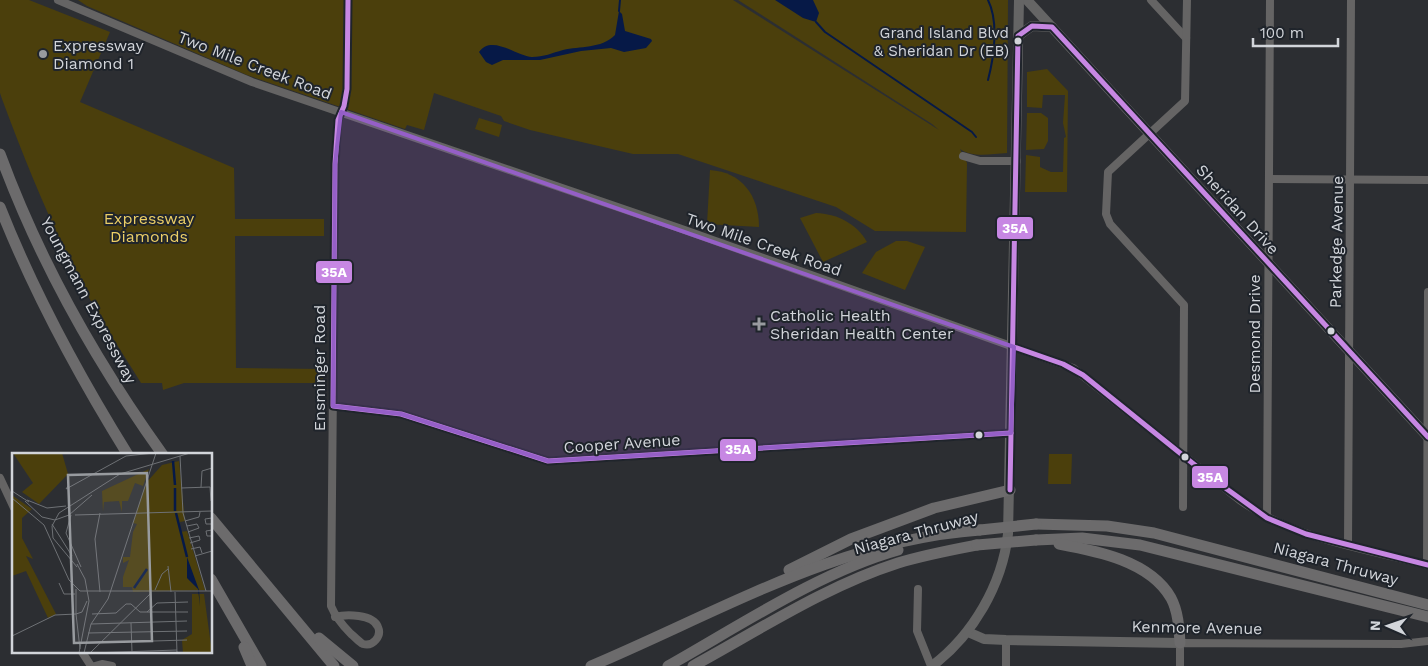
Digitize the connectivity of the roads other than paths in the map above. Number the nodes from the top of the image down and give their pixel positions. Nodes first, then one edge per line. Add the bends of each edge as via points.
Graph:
1 (58, 0) edge
2 (348, 0) edge
3 (1019, 0) edge
4 (1027, 0) edge
5 (1151, 0) edge
6 (1187, 0) edge
7 (1270, 0) edge
8 (1351, 0) edge
9 (1052, 27) junction
10 (1018, 36) junction
11 (1186, 38) junction
12 (341, 112) junction
13 (1150, 134) junction
14 (0, 154) edge
15 (963, 156) dead end
16 (1017, 161) junction
17 (1270, 179) junction
18 (1351, 180) junction
19 (1428, 180) edge
20 (0, 207) edge
21 (1268, 263) junction
22 (1428, 292) edge
23 (1014, 347) junction
24 (1348, 350) junction
25 (333, 406) junction
26 (1011, 433) junction
27 (1428, 437) edge
28 (127, 453) edge
29 (162, 453) edge
30 (1182, 454) junction
31 (0, 478) edge
32 (1010, 490) junction
33 (12, 504) edge
34 (1183, 507) dead end
35 (1267, 518) junction
36 (212, 519) edge
37 (980, 530) junction
38 (1036, 540) junction
39 (1348, 544) junction
40 (1427, 565) edge
41 (212, 581) edge
42 (918, 589) dead end
43 (729, 602) junction
44 (1428, 605) edge
45 (294, 615) junction
46 (335, 616) junction
47 (1424, 616) edge
48 (783, 617) junction
49 (237, 622) junction
50 (968, 632) junction
51 (1006, 640) junction
52 (1428, 641) edge
53 (1180, 642) junction
54 (84, 654) edge
55 (595, 665) edge
56 (93, 666) edge
57 (112, 666) edge
58 (252, 666) edge
59 (262, 666) edge
60 (334, 666) edge
61 (352, 666) edge
62 (668, 666) edge
63 (693, 666) edge
64 (710, 666) edge
65 (931, 666) edge
66 (1006, 666) edge
67 (1180, 666) edge

1 - 12 street, Two Mile Creek Road via 252,82
2 - 12 street, Ensminger Road via 347,89
3 - 10 main road
4 - 9 main road, Sheridan Drive
5 - 11 street
6 - 11 street
7 - 17 street, Desmond Drive
8 - 18 street, Parkedge Avenue
9 - 10 main road via 1032,26
9 - 13 main road, Sheridan Drive
10 - 16 main road
11 - 13 street via 1184,101
12 - 23 street, Two Mile Creek Road
12 - 25 street, Ensminger Road via 335,164
13 - 21 main road, Sheridan Drive
13 - 30 street via 1108,172 1106,214 1110,224 1184,305
14 - 29 highway, Youngmann Expressway via 58,284 116,386
15 - 16 street via 980,161
16 - 23 main road
17 - 18 street
17 - 21 street, Desmond Drive
18 - 19 street
18 - 24 street, Parkedge Avenue
20 - 28 highway via 50,318
21 - 24 main road, Sheridan Drive
21 - 35 street, Desmond Drive
22 - 27 street
23 - 26 main road
23 - 30 street, Two Mile Creek Road via 1073,368
24 - 27 main road, Sheridan Drive
24 - 39 street, Parkedge Avenue
25 - 26 street, Cooper Avenue via 401,414 548,461
25 - 46 street, Ensminger Road via 332,606
26 - 32 main road
27 - 40 street
30 - 34 street
30 - 35 street, Two Mile Creek Road
31 - 33 street
32 - 43 highway via 934,508 851,539
32 - 50 main road via 1008,534 1002,564
35 - 39 street, Two Mile Creek Road via 1294,530
36 - 45 highway
37 - 43 highway via 949,532 869,550 795,574
37 - 44 highway, Niagara Thruway, bridge via 1036,524 1107,526 1154,533
37 - 62 highway, Niagara Thruway via 852,566
38 - 47 highway, Niagara Thruway via 1082,538 1140,545
38 - 48 highway, Niagara Thruway, bridge via 977,545 897,563
38 - 53 highway via 1106,554 1149,576 1164,588 1171,599 1178,616
39 - 40 street, Two Mile Creek Road
41 - 49 highway
42 - 65 street via 917,631
43 - 55 highway
45 - 60 highway
45 - 61 highway
46 - 46 street via 362,644 375,641 379,634 372,621 353,615
48 - 63 highway, Niagara Thruway
48 - 64 highway
49 - 58 highway
49 - 59 highway
50 - 51 main road, Kenmore Avenue via 984,639
50 - 65 main road
51 - 53 main road, Kenmore Avenue
51 - 66 street
52 - 53 street, Kenmore Avenue via 1401,644
53 - 67 street
54 - 56 street
56 - 57 street

